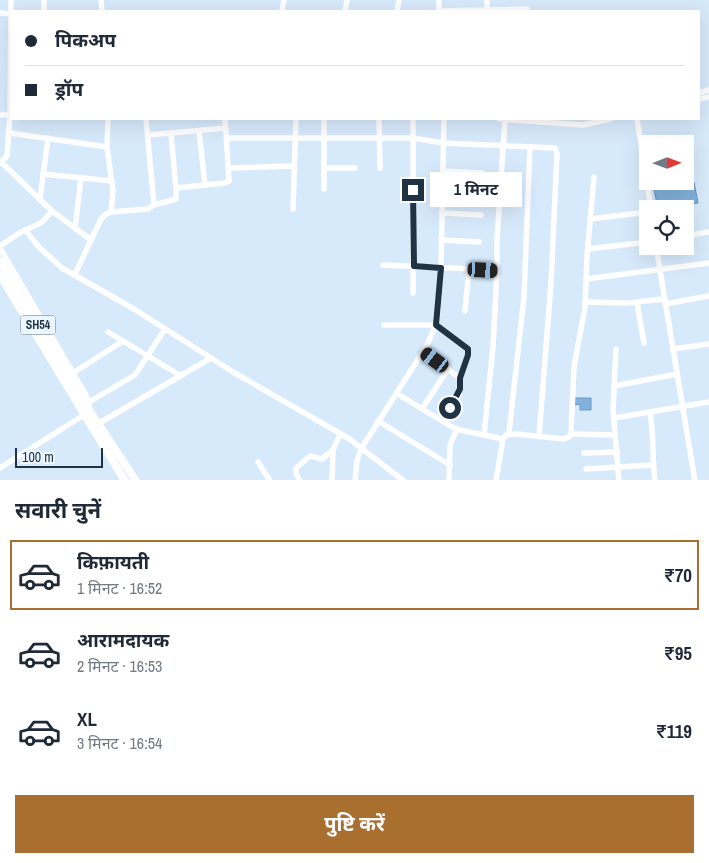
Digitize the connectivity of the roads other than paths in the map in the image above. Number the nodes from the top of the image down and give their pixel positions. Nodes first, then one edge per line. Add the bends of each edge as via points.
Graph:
1 (527, 9) dead end
2 (507, 10) edge
3 (10, 115) edge
4 (0, 116) edge
5 (108, 120) edge
6 (146, 120) edge
7 (225, 120) edge
8 (296, 120) edge
9 (324, 120) edge
10 (379, 120) edge
11 (413, 120) edge
12 (444, 120) edge
13 (505, 120) edge
14 (518, 120) edge
15 (606, 120) edge
16 (637, 120) edge
17 (226, 128) junction
18 (199, 131) junction
19 (9, 133) junction
20 (171, 134) junction
21 (148, 135) junction
22 (295, 137) junction
23 (48, 138) junction
24 (227, 138) junction
25 (324, 138) junction
26 (380, 138) junction
27 (413, 138) junction
28 (443, 143) junction
29 (503, 146) junction
30 (107, 147) junction
31 (530, 147) junction
32 (1, 162) edge
33 (294, 166) junction
34 (229, 168) junction
35 (324, 168) junction
36 (356, 168) dead end
37 (380, 168) dead end
38 (443, 171) junction
39 (482, 173) dead end
40 (43, 174) junction
41 (594, 177) dead end
42 (81, 178) junction
43 (112, 181) junction
44 (205, 185) junction
45 (176, 188) junction
46 (324, 189) dead end
47 (442, 197) junction
48 (40, 199) junction
49 (482, 200) dead end
50 (650, 200) edge
51 (154, 205) junction
52 (293, 208) dead end
53 (52, 211) junction
54 (111, 212) junction
55 (442, 213) junction
56 (639, 213) edge
57 (481, 214) dead end
58 (590, 219) junction
59 (75, 228) junction
60 (25, 230) junction
61 (708, 232) edge
62 (694, 234) edge
63 (91, 240) junction
64 (441, 240) junction
65 (479, 242) dead end
66 (639, 243) edge
67 (0, 247) edge
68 (588, 249) junction
69 (657, 255) edge
70 (0, 261) edge
71 (709, 263) edge
72 (383, 265) dead end
73 (414, 266) junction
74 (441, 268) junction
75 (469, 269) junction
76 (497, 270) junction
77 (659, 270) junction
78 (75, 274) junction
79 (0, 276) edge
80 (586, 279) junction
81 (413, 293) dead end
82 (709, 296) edge
83 (665, 301) junction
84 (585, 302) junction
85 (637, 302) junction
86 (464, 311) dead end
87 (384, 325) dead end
88 (436, 325) junction
89 (165, 329) junction
90 (108, 332) dead end
91 (123, 341) junction
92 (644, 343) dead end
93 (709, 344) edge
94 (616, 349) dead end
95 (673, 350) junction
96 (422, 351) junction
97 (148, 356) junction
98 (211, 358) junction
99 (448, 369) junction
100 (73, 373) junction
101 (677, 374) junction
102 (181, 376) junction
103 (460, 378) junction
104 (614, 386) junction
105 (73, 391) junction
106 (396, 394) junction
107 (709, 402) edge
108 (683, 407) junction
109 (88, 409) junction
110 (422, 409) junction
111 (650, 412) junction
112 (614, 418) junction
113 (378, 421) junction
114 (442, 421) junction
115 (95, 426) junction
116 (457, 429) junction
117 (509, 433) junction
118 (340, 434) junction
119 (571, 434) junction
120 (484, 435) junction
121 (615, 435) junction
122 (539, 437) junction
123 (503, 438) junction
124 (361, 449) junction
125 (333, 450) junction
126 (617, 452) junction
127 (584, 453) dead end
128 (258, 462) dead end
129 (450, 465) junction
130 (653, 465) junction
131 (0, 468) edge
132 (618, 468) junction
133 (586, 469) dead end
134 (131, 472) junction
135 (124, 479) edge
136 (136, 480) edge
137 (270, 480) edge
138 (300, 480) edge
139 (332, 480) edge
140 (355, 480) edge
141 (404, 480) edge
142 (449, 480) edge
143 (496, 480) edge
144 (619, 480) edge
145 (655, 480) edge
146 (695, 480) edge

1 - 2 street
3 - 4 street
3 - 19 street
5 - 30 street
6 - 21 street
7 - 17 street
8 - 22 street
9 - 25 street
10 - 26 street
11 - 27 street
12 - 28 street
13 - 29 street
14 - 15 street via 583,125
16 - 50 street
17 - 18 street
17 - 24 street
18 - 20 street
18 - 44 street
19 - 23 street
19 - 32 street via 7,156
20 - 21 street
20 - 45 street
21 - 51 street
22 - 24 street
22 - 25 street
22 - 33 street
23 - 30 street
23 - 40 street
24 - 34 street
25 - 26 street
25 - 35 street
26 - 27 street
26 - 37 street
27 - 28 street
27 - 73 street
28 - 29 street
28 - 38 street
29 - 31 street
29 - 76 street
30 - 43 street
31 - 117 street via 524,297
31 - 122 street via 554,148 557,154
32 - 48 street
33 - 34 street
33 - 52 street
34 - 44 street via 229,181
35 - 36 street
35 - 46 street
38 - 39 street
38 - 47 street
40 - 42 street
40 - 48 street
41 - 58 street
42 - 43 street
42 - 59 street
43 - 54 street
44 - 45 street
45 - 51 street via 176,199
47 - 49 street
47 - 55 street
48 - 53 street
51 - 54 street via 148,209
53 - 59 street
53 - 60 street via 41,223
54 - 63 street via 101,219
55 - 57 street
55 - 64 street
56 - 58 street
58 - 68 street
59 - 63 street
60 - 67 street
60 - 78 street via 45,254
61 - 62 street
63 - 78 street
64 - 65 street
64 - 74 street
66 - 68 street
67 - 100 street
68 - 80 street
69 - 77 street
70 - 105 main road, SH54
71 - 77 street
72 - 73 street
73 - 74 street
73 - 81 street
74 - 75 street
74 - 88 street
75 - 76 street
75 - 86 street
76 - 120 street
77 - 80 street
77 - 83 street
78 - 89 street
79 - 105 main road, SH54
80 - 84 street
82 - 83 street
83 - 85 street
83 - 95 street
84 - 85 street
84 - 119 street via 574,367
85 - 92 street
87 - 88 street
88 - 96 street
88 - 103 street via 468,349
89 - 97 street
89 - 98 street
90 - 91 street
91 - 97 street
91 - 100 street
93 - 95 street
94 - 104 street
95 - 101 street
96 - 99 street
96 - 106 street
97 - 102 street
97 - 109 street via 135,375
98 - 102 street
98 - 118 street
99 - 103 street
99 - 110 street
100 - 109 street
101 - 104 street
101 - 108 street
102 - 115 street
103 - 114 street via 459,395
104 - 112 street
105 - 109 main road, SH54
106 - 110 street
106 - 113 street
107 - 108 street
108 - 111 street
108 - 146 street
109 - 115 main road, SH54
109 - 131 street
110 - 114 street
111 - 112 street
111 - 130 street via 654,435
112 - 121 street
113 - 124 street
113 - 129 street
114 - 116 street
115 - 134 main road, SH54
115 - 135 main road, SH54
116 - 120 street
116 - 129 street via 450,445
117 - 122 street
117 - 123 street
118 - 124 street
118 - 125 street
119 - 121 street
119 - 122 street via 564,439
120 - 123 street
121 - 126 street
123 - 143 street
124 - 140 street via 354,471
124 - 141 street
125 - 138 street via 322,459 310,456 296,468
125 - 139 street
126 - 127 street
126 - 132 street
128 - 137 street
129 - 142 street
130 - 132 street
130 - 145 street
132 - 133 street
132 - 144 street
134 - 135 main road
134 - 136 main road, SH54

